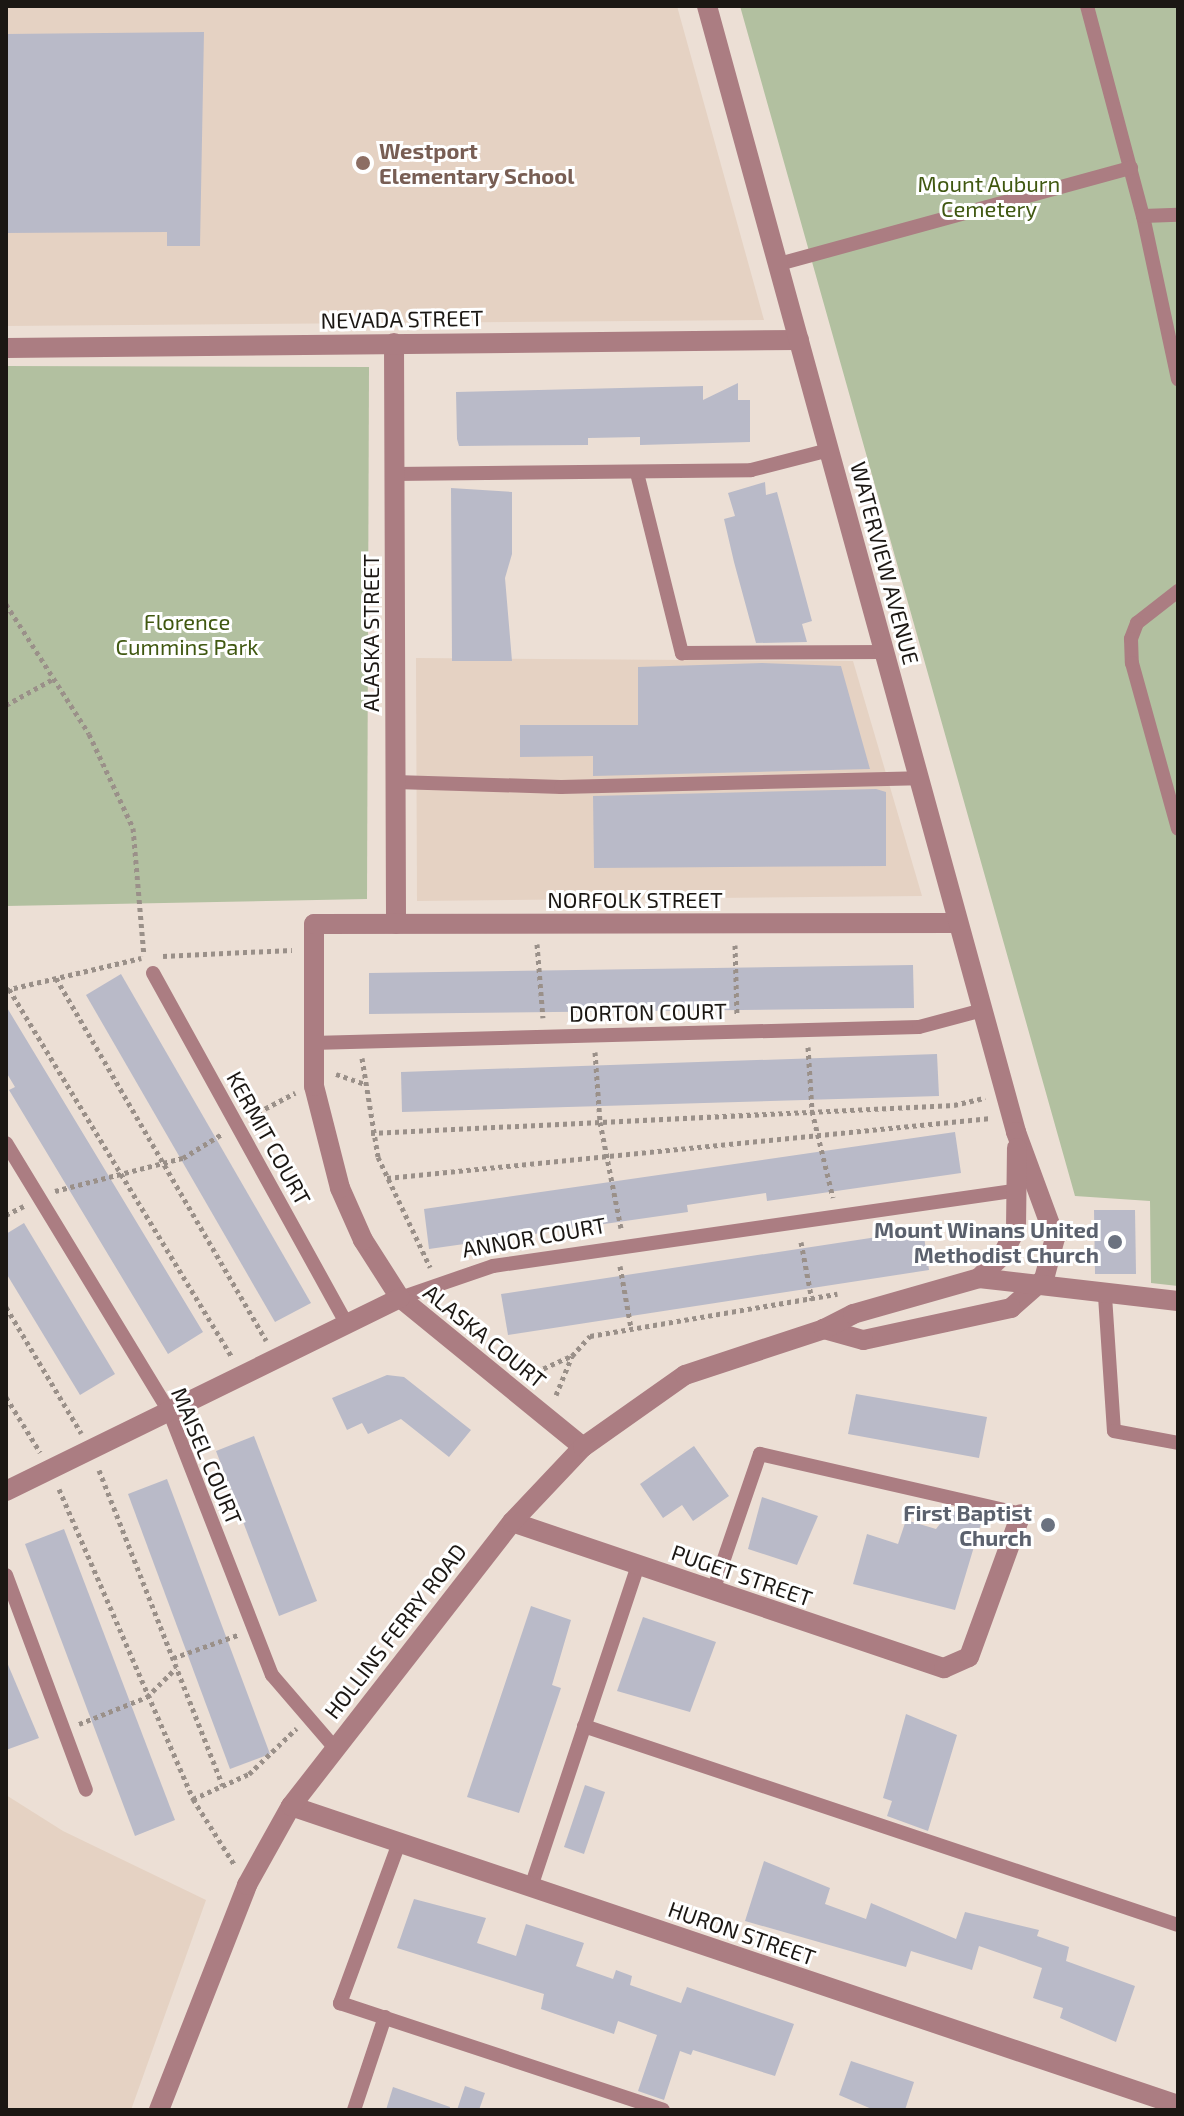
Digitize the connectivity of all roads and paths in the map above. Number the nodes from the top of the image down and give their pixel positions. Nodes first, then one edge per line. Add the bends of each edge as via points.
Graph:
1 (707, 6) edge
2 (1087, 6) edge
3 (1131, 168) junction
4 (1178, 215) edge
5 (1143, 216) junction
6 (779, 264) junction
7 (799, 340) junction
8 (394, 343) junction
9 (6, 348) edge
10 (1178, 379) edge
11 (829, 450) junction
12 (637, 473) junction
13 (394, 474) junction
14 (1178, 591) edge
15 (6, 604) edge
16 (885, 652) junction
17 (53, 679) junction
18 (6, 705) edge
19 (918, 778) junction
20 (395, 782) junction
21 (1178, 829) edge
22 (957, 923) junction
23 (314, 924) joint
24 (396, 924) junction
25 (535, 924) junction
26 (735, 924) junction
27 (153, 973) joint
28 (56, 978) dead end
29 (9, 989) dead end
30 (983, 1010) junction
31 (806, 1030) junction
32 (737, 1032) junction
33 (594, 1035) junction
34 (545, 1037) junction
35 (361, 1041) junction
36 (312, 1043) junction
37 (314, 1086) junction
38 (1006, 1093) junction
39 (812, 1111) junction
40 (600, 1122) junction
41 (237, 1124) junction
42 (1014, 1124) junction
43 (371, 1133) junction
44 (823, 1136) junction
45 (6, 1143) edge
46 (612, 1156) junction
47 (165, 1161) junction
48 (118, 1170) junction
49 (387, 1178) junction
50 (1019, 1190) junction
51 (40, 1199) junction
52 (6, 1215) edge
53 (835, 1215) junction
54 (797, 1221) junction
55 (620, 1247) junction
56 (995, 1264) joint
57 (979, 1278) junction
58 (437, 1282) junction
59 (1039, 1287) junction
60 (843, 1293) dead end
61 (1105, 1296) junction
62 (400, 1298) junction
63 (812, 1300) junction
64 (1178, 1301) edge
65 (6, 1307) edge
66 (347, 1324) junction
67 (631, 1328) junction
68 (824, 1329) junction
69 (572, 1356) junction
70 (276, 1359) junction
71 (243, 1375) junction
72 (507, 1385) junction
73 (6, 1397) edge
74 (169, 1411) junction
75 (542, 1414) junction
76 (1178, 1443) edge
77 (583, 1447) junction
78 (91, 1449) junction
79 (50, 1469) junction
80 (6, 1491) edge
81 (1021, 1514) joint
82 (512, 1522) junction
83 (638, 1565) junction
84 (6, 1575) edge
85 (713, 1591) junction
86 (254, 1629) junction
87 (173, 1658) junction
88 (176, 1668) junction
89 (147, 1697) junction
90 (305, 1719) junction
91 (584, 1726) junction
92 (63, 1730) junction
93 (334, 1747) junction
94 (223, 1786) junction
95 (86, 1790) dead end
96 (193, 1799) junction
97 (291, 1806) junction
98 (399, 1843) junction
99 (247, 1885) junction
100 (531, 1887) junction
101 (1178, 1925) edge
102 (385, 2017) junction
103 (1178, 2105) edge
104 (159, 2110) edge
105 (354, 2110) edge
106 (663, 2110) edge

1 - 6 street, WATERVIEW AVENUE
2 - 3 lane
3 - 5 lane
3 - 6 lane
4 - 5 lane
5 - 10 lane
6 - 7 street, WATERVIEW AVENUE
7 - 8 street, NEVADA STREET
7 - 11 street, WATERVIEW AVENUE
8 - 9 street, NEVADA STREET
8 - 13 street, ALASKA STREET
11 - 12 lane via 751,470
11 - 16 street, WATERVIEW AVENUE
12 - 13 lane
12 - 16 lane via 682,653
13 - 20 street, ALASKA STREET
14 - 21 lane via 1137,623 1131,639 1132,663
15 - 17 path
16 - 19 street, WATERVIEW AVENUE
17 - 18 path
17 - 27 path via 89,734 133,828 144,957
19 - 20 lane via 608,787
19 - 22 street, WATERVIEW AVENUE
20 - 24 street, ALASKA STREET
22 - 26 street, NORFOLK STREET
22 - 30 street, WATERVIEW AVENUE
23 - 24 street, NORFOLK STREET
23 - 36 street, ALASKA COURT
24 - 25 street, NORFOLK STREET
25 - 26 street, NORFOLK STREET
25 - 34 path
26 - 32 path
27 - 41 lane, KERMIT COURT
28 - 47 path
29 - 48 path
30 - 31 lane, DORTON COURT via 919,1027
30 - 38 street, WATERVIEW AVENUE
31 - 32 lane, DORTON COURT
31 - 39 path
32 - 33 lane, DORTON COURT
33 - 34 lane, DORTON COURT
33 - 40 path
34 - 35 lane, DORTON COURT
35 - 36 lane, DORTON COURT
35 - 43 path
36 - 37 street, ALASKA COURT
37 - 41 path
37 - 62 street, ALASKA COURT via 340,1188
38 - 39 path via 954,1105
38 - 42 street, WATERVIEW AVENUE
39 - 40 path
39 - 44 path
40 - 43 path
40 - 46 path
41 - 47 path via 183,1158
41 - 66 lane, KERMIT COURT
42 - 44 path
42 - 50 street, WATERVIEW AVENUE
42 - 59 street, WATERVIEW AVENUE via 1054,1229 1051,1264
43 - 49 path
44 - 46 path
44 - 53 path
45 - 51 lane, MAISEL COURT
46 - 49 path
46 - 55 path
47 - 48 path
47 - 70 path
48 - 51 path
48 - 71 path
49 - 58 path
50 - 53 lane, ANNOR COURT
50 - 56 street, WATERVIEW AVENUE via 1016,1228
51 - 52 path
51 - 74 lane, MAISEL COURT
53 - 54 lane, ANNOR COURT
54 - 55 lane, ANNOR COURT
54 - 63 path
55 - 58 lane, ANNOR COURT via 493,1266
55 - 67 path
56 - 57 street, HOLLINS FERRY ROAD
57 - 59 street, HOLLINS FERRY ROAD
57 - 68 street, HOLLINS FERRY ROAD via 853,1314
58 - 62 lane, ANNOR COURT
59 - 61 street, HOLLINS FERRY ROAD
59 - 68 street via 1011,1308 983,1317 863,1340
60 - 63 path
61 - 64 street, HOLLINS FERRY ROAD
61 - 76 lane via 1114,1431
62 - 66 street, ANNOR COURT
62 - 72 street, ALASKA COURT
63 - 67 path
65 - 78 path
66 - 70 street, ANNOR COURT
67 - 69 path via 590,1336
68 - 77 street, HOLLINS FERRY ROAD via 685,1375
69 - 72 path
69 - 75 path via 567,1380
70 - 71 street, ANNOR COURT
71 - 74 street, ANNOR COURT
72 - 75 street, ALASKA COURT
73 - 79 path
74 - 78 street, ANNOR COURT
74 - 86 lane, MAISEL COURT
75 - 77 street, ALASKA COURT
77 - 82 street, HOLLINS FERRY ROAD
78 - 79 street, ANNOR COURT
78 - 87 path
79 - 80 street, ANNOR COURT
79 - 89 path
81 - 85 lane via 760,1454
81 - 85 street, PUGET STREET via 973,1647 957,1666 928,1665
82 - 83 street, PUGET STREET
82 - 93 street, HOLLINS FERRY ROAD
83 - 85 street, PUGET STREET
83 - 91 lane
84 - 92 lane
86 - 87 path
86 - 90 lane, MAISEL COURT via 272,1675
87 - 88 path
88 - 89 path
88 - 94 path
89 - 92 path
89 - 96 path
90 - 93 lane, MAISEL COURT
90 - 94 path via 262,1765
91 - 100 lane
91 - 101 lane
92 - 95 lane
93 - 97 street, HOLLINS FERRY ROAD
94 - 96 path
96 - 99 path
97 - 98 street, HURON STREET
97 - 99 street, HOLLINS FERRY ROAD
98 - 100 street, HURON STREET
98 - 102 lane via 340,2003
99 - 104 street, HOLLINS FERRY ROAD
100 - 103 street, HURON STREET
102 - 105 lane
102 - 106 lane

